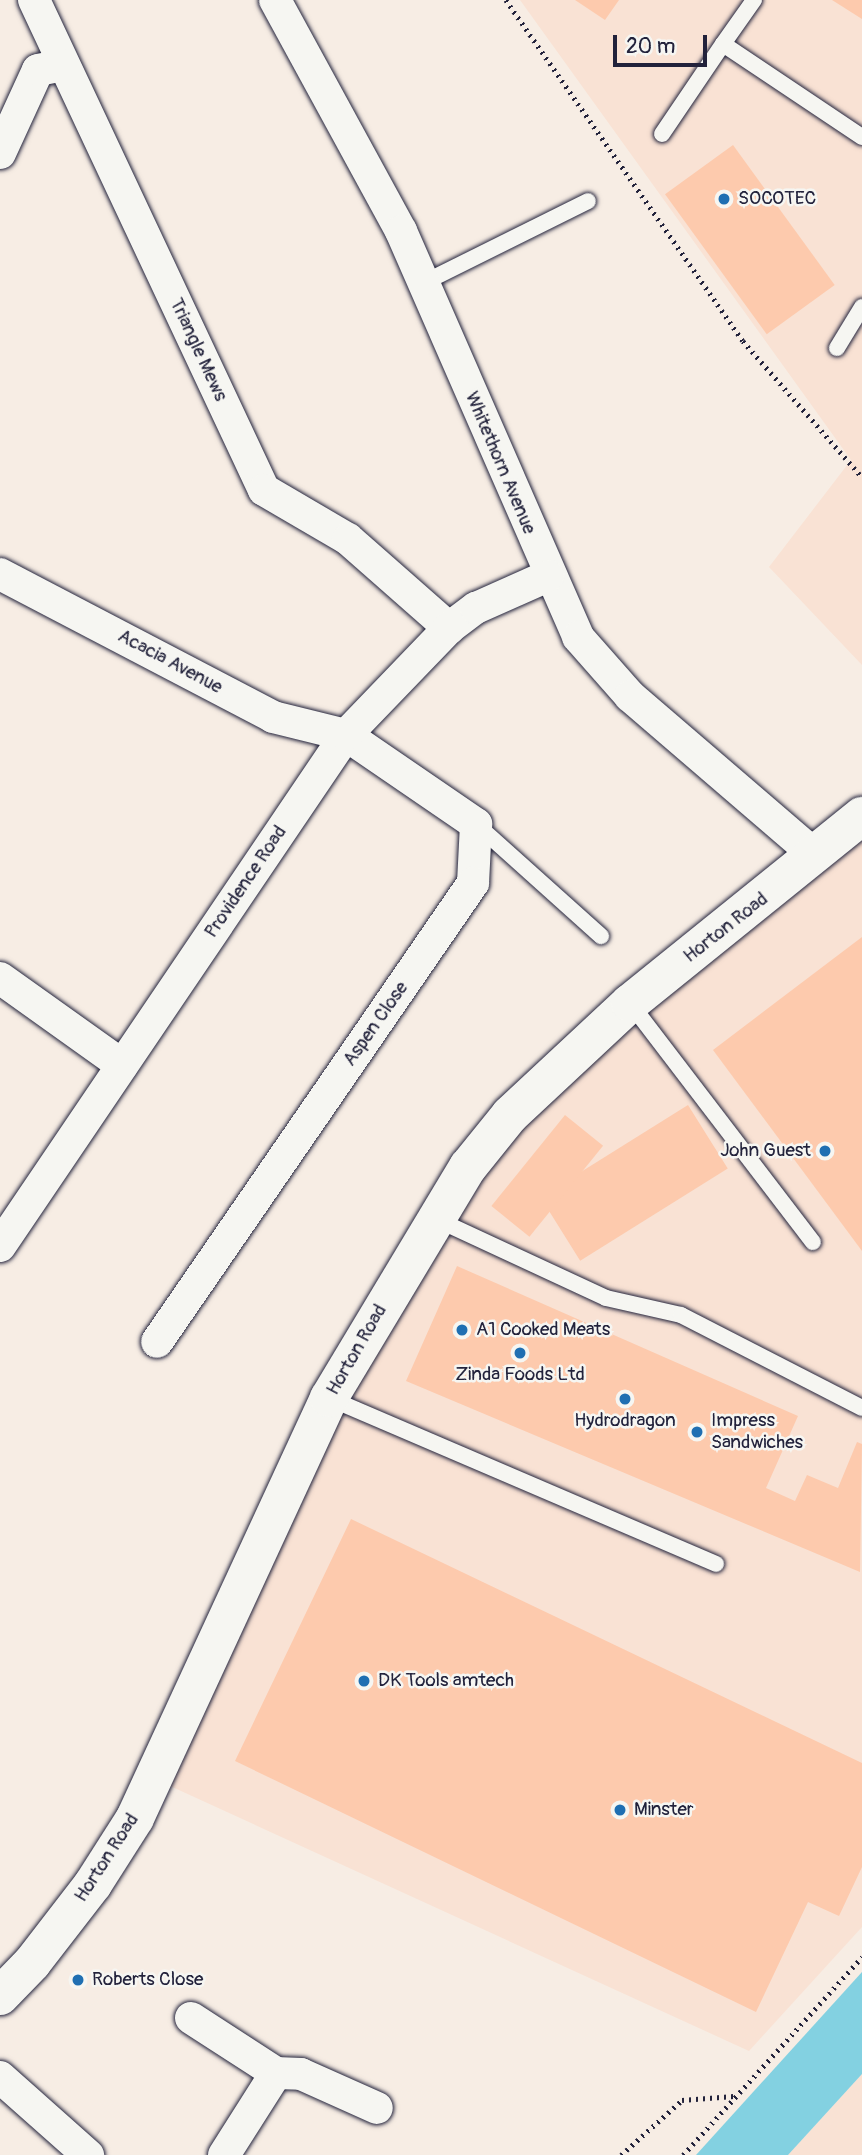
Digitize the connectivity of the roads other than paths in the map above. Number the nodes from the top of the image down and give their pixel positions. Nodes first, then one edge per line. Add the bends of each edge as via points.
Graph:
1 (34, 0) edge
2 (275, 0) edge
3 (754, 0) edge
4 (723, 44) junction
5 (64, 65) junction
6 (662, 134) dead end
7 (862, 137) edge
8 (0, 153) edge
9 (588, 201) dead end
10 (423, 283) junction
11 (862, 307) edge
12 (837, 348) dead end
13 (0, 574) edge
14 (548, 576) junction
15 (449, 628) junction
16 (346, 735) junction
17 (862, 816) edge
18 (476, 824) junction
19 (816, 856) junction
20 (601, 936) dead end
21 (0, 978) edge
22 (631, 1003) junction
23 (122, 1065) junction
24 (436, 1219) junction
25 (813, 1242) dead end
26 (0, 1246) edge
27 (157, 1342) dead end
28 (329, 1398) junction
29 (862, 1408) edge
30 (716, 1564) dead end
31 (0, 1996) edge
32 (191, 2018) dead end
33 (276, 2073) junction
34 (0, 2077) edge
35 (377, 2108) dead end
36 (88, 2155) edge
37 (224, 2155) edge

1 - 5 street, Triangle Mews
2 - 10 street, Whitethorn Avenue via 401,232
3 - 4 lane
4 - 6 lane
4 - 7 lane
5 - 8 street via 38,70
5 - 15 street, Triangle Mews via 264,490 348,540
9 - 10 lane
10 - 14 street, Whitethorn Avenue
11 - 12 lane
13 - 16 street, Acacia Avenue via 273,717
14 - 15 street, Providence Road via 476,608
14 - 19 street, Whitethorn Avenue via 578,637 630,696
15 - 16 street, Providence Road
16 - 18 street
16 - 23 street, Providence Road
17 - 19 street, Horton Road
18 - 20 lane
18 - 27 street, Aspen Close via 473,883
19 - 22 street, Horton Road
21 - 23 street
22 - 24 street, Horton Road via 510,1115 468,1167
22 - 25 lane
23 - 26 street, Providence Road
24 - 28 street, Horton Road
24 - 29 lane via 607,1298 681,1315
28 - 30 lane
28 - 31 street, Horton Road via 135,1818 93,1884 32,1963
32 - 33 street
33 - 35 street via 301,2074
33 - 37 street
34 - 36 street

